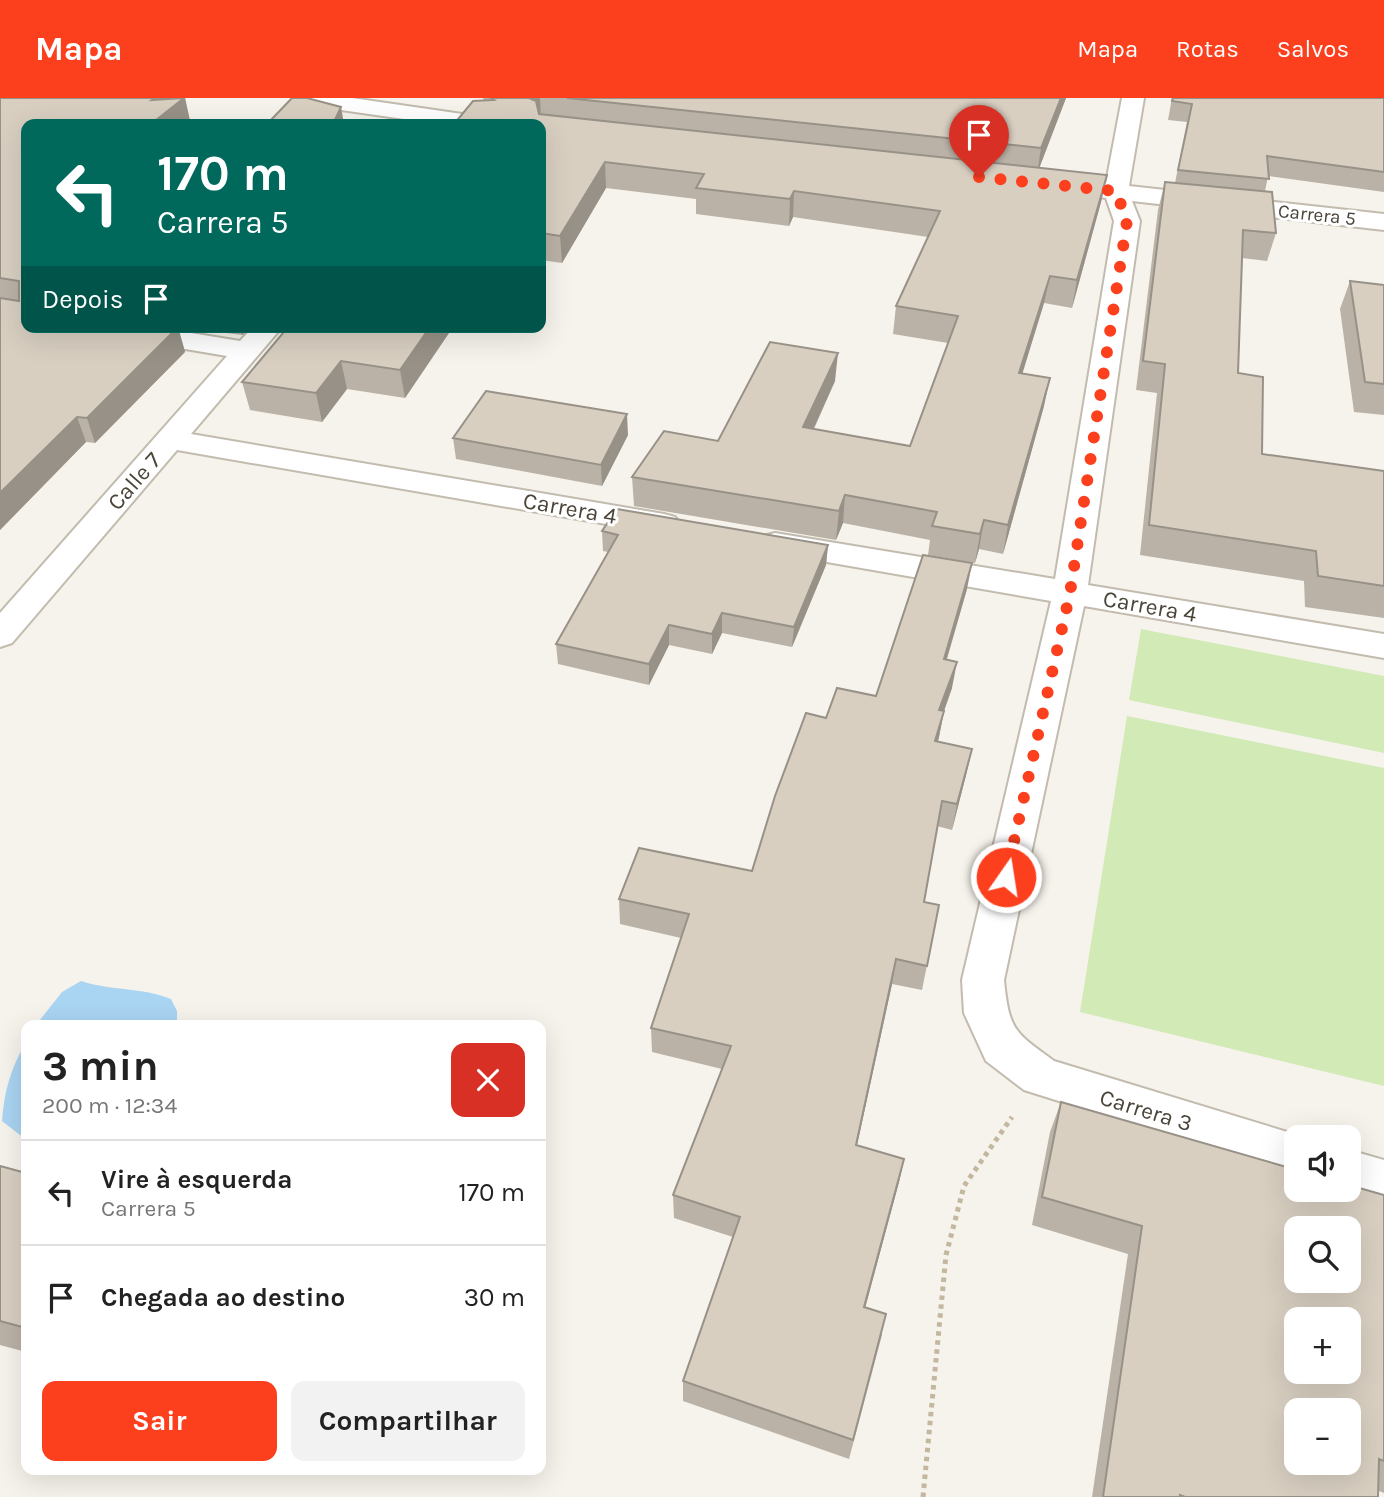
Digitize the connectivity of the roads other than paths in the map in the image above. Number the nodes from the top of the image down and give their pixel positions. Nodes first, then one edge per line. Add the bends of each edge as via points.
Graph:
1 (306, 98) edge
2 (469, 98) edge
3 (1133, 98) edge
4 (429, 119) edge
5 (450, 119) edge
6 (1074, 187) edge
7 (1116, 191) junction
8 (1384, 222) edge
9 (139, 333) edge
10 (263, 333) edge
11 (247, 351) junction
12 (170, 440) junction
13 (688, 528) edge
14 (743, 537) edge
15 (1070, 593) junction
16 (0, 635) edge
17 (1384, 646) edge
18 (1284, 1151) edge
19 (1361, 1175) edge
20 (1384, 1182) edge

1 - 4 street
2 - 5 street
3 - 7 street
6 - 7 street, Carrera 5
7 - 8 street, Carrera 5
7 - 15 street via 1127,221
9 - 11 street
10 - 11 street, Calle 7
11 - 12 street, Calle 7
12 - 13 street, Carrera 4
12 - 16 street, Calle 7
14 - 15 street, Carrera 4
15 - 17 street, Carrera 4
15 - 18 street, Carrera 3 via 983,980 986,1013 1002,1048 1040,1076
19 - 20 street

